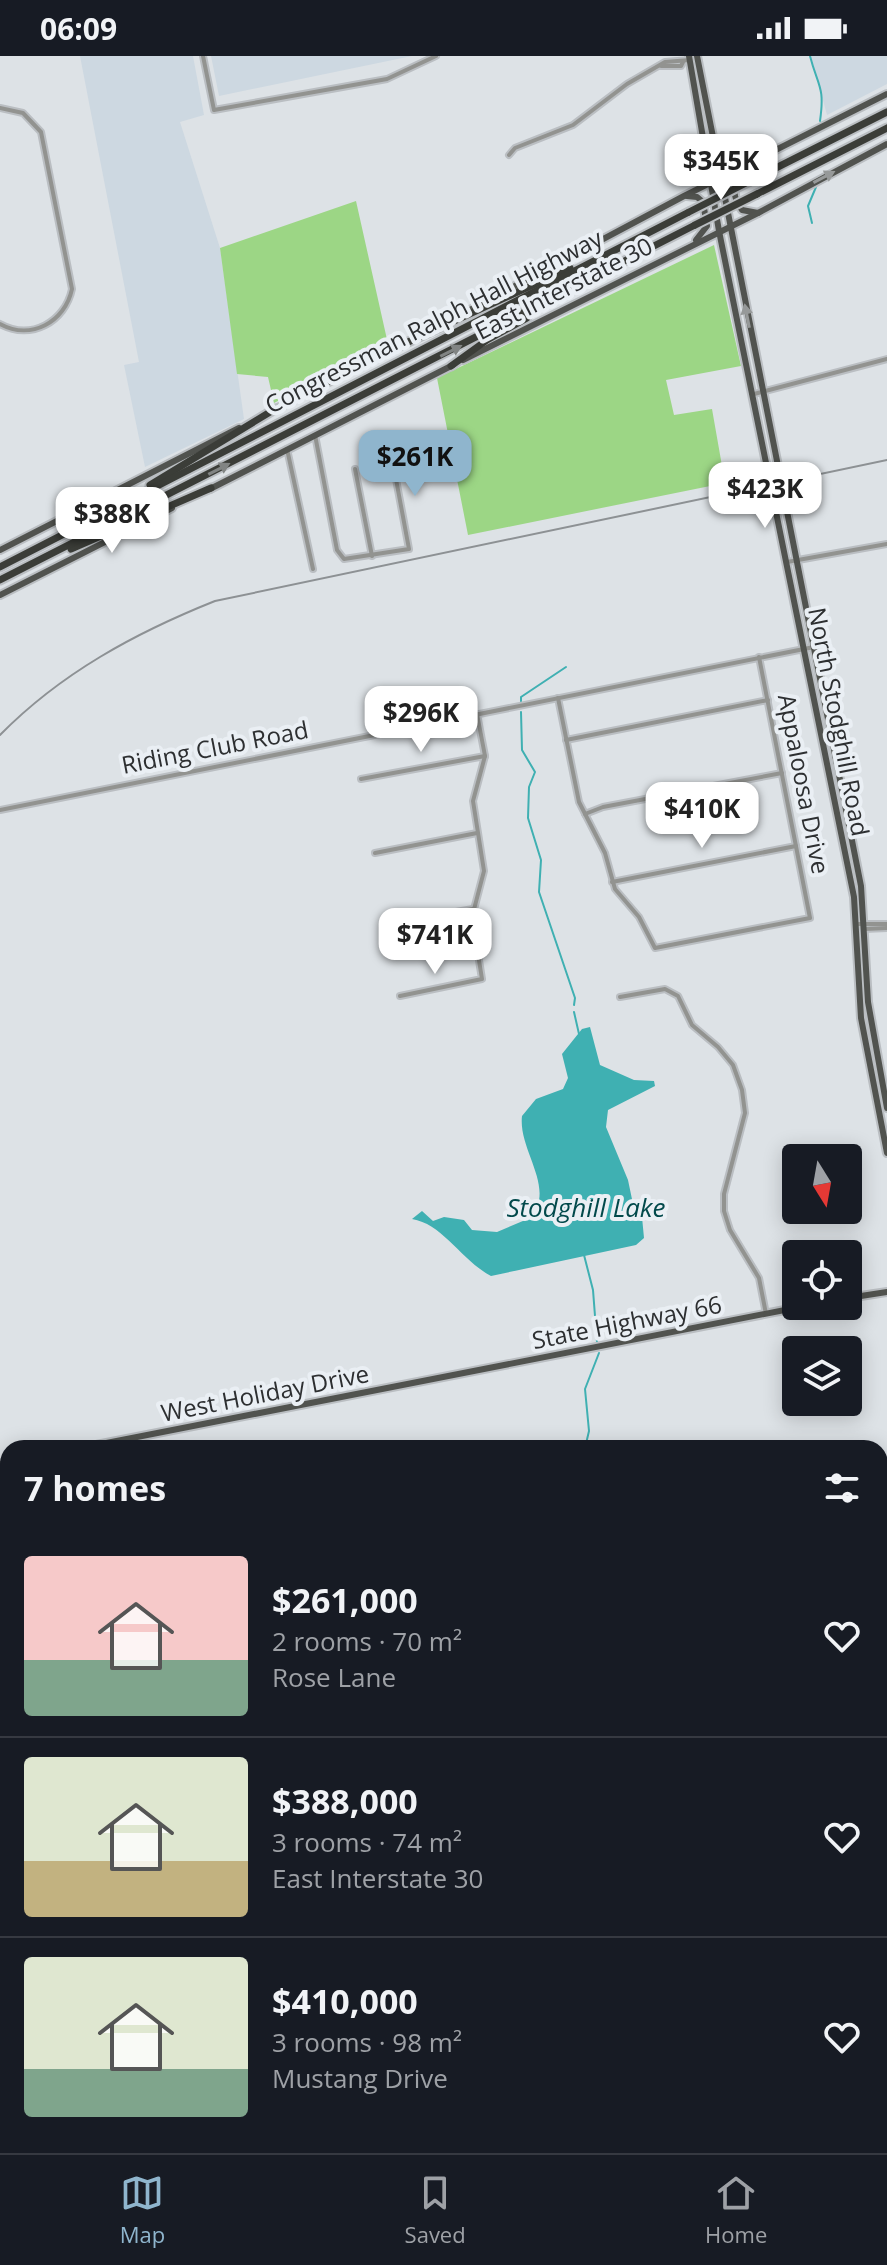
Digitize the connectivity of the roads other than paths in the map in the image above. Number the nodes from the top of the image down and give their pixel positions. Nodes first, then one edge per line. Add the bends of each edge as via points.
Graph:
1 (203, 56) edge
2 (436, 56) edge
3 (690, 58) edge
4 (887, 94) edge
5 (0, 108) edge
6 (887, 110) edge
7 (887, 129) edge
8 (887, 144) edge
9 (715, 149) junction
10 (509, 155) dead end
11 (745, 167) junction
12 (721, 179) junction
13 (712, 183) junction
14 (684, 196) junction
15 (758, 213) junction
16 (730, 226) junction
17 (719, 231) junction
18 (691, 246) junction
19 (617, 249) junction
20 (605, 270) junction
21 (0, 324) edge
22 (395, 348) junction
23 (887, 359) edge
24 (451, 366) junction
25 (758, 394) junction
26 (275, 409) junction
27 (315, 435) junction
28 (390, 447) dead end
29 (287, 449) junction
30 (355, 469) dead end
31 (211, 488) junction
32 (94, 520) junction
33 (887, 544) edge
34 (0, 550) edge
35 (49, 554) junction
36 (372, 556) junction
37 (795, 561) junction
38 (786, 562) junction
39 (0, 567) edge
40 (313, 569) dead end
41 (0, 580) edge
42 (0, 595) edge
43 (814, 647) junction
44 (805, 649) junction
45 (759, 657) junction
46 (558, 698) junction
47 (768, 700) junction
48 (477, 714) junction
49 (566, 740) junction
50 (485, 756) junction
51 (782, 773) junction
52 (361, 779) dead end
53 (0, 810) edge
54 (584, 814) junction
55 (477, 833) junction
56 (796, 846) junction
57 (375, 853) dead end
58 (612, 882) junction
59 (473, 909) junction
60 (387, 924) dead end
61 (887, 926) edge
62 (862, 927) junction
63 (400, 996) dead end
64 (620, 997) dead end
65 (887, 1108) edge
66 (887, 1153) edge
67 (887, 1292) edge
68 (862, 1296) edge
69 (782, 1311) edge
70 (766, 1314) junction
71 (455, 1375) joint
72 (122, 1440) edge

1 - 2 street via 214,110 387,79
3 - 9 main road
3 - 10 street via 665,62 573,125
3 - 13 main road
4 - 11 main road, East Interstate 30
5 - 21 street via 30,117 41,132 72,289 64,311 53,322 22,330
6 - 19 highway, Congressman Ralph Hall Highway, bridge
7 - 20 highway, Congressman Ralph Hall Highway, bridge
15 -> 8 main road, East Interstate 30
9 - 11 main road via 724,163
9 - 12 main road
11 - 12 main road, East Interstate 30
11 - 15 main road via 735,182 734,196 742,210
12 - 13 main road, East Interstate 30
12 - 16 main road
13 - 14 main road, East Interstate 30
13 - 17 main road
14 - 18 main road via 701,199 705,211 706,230
14 - 22 main road, East Interstate 30
15 - 16 main road, East Interstate 30
16 - 17 main road, East Interstate 30
25 -> 16 main road
17 - 18 main road, East Interstate 30
17 - 25 main road
18 - 24 main road, East Interstate 30
19 - 22 highway
19 - 32 highway, Congressman Ralph Hall Highway
20 - 24 highway
35 -> 20 highway, Congressman Ralph Hall Highway
22 - 26 main road, East Interstate 30
23 - 25 street
24 - 27 main road, East Interstate 30
25 - 37 main road, North Stodghill Road
25 - 38 main road, North Stodghill Road
26 - 32 highway
26 - 34 main road, East Interstate 30
27 - 29 main road, East Interstate 30
27 - 36 street via 337,553 344,559
28 - 36 street via 409,549
29 - 31 main road, East Interstate 30
29 - 40 street
30 - 36 street
31 - 35 highway
31 - 42 main road, East Interstate 30
32 - 39 highway, Congressman Ralph Hall Highway
33 - 37 street
35 - 41 highway, Congressman Ralph Hall Highway
37 - 38 street
37 - 43 main road, North Stodghill Road
38 - 44 main road, North Stodghill Road
43 - 44 street, Riding Club Road
43 - 62 main road, North Stodghill Road
44 - 45 street, Riding Club Road
44 - 62 main road, North Stodghill Road
45 - 46 street, Riding Club Road
45 - 47 street, Appaloosa Drive
46 - 48 street, Riding Club Road
46 - 49 street
47 - 49 street
47 - 51 street, Appaloosa Drive
48 - 50 street
48 - 53 street, Riding Club Road
49 - 54 street
50 - 52 street
50 - 55 street via 473,801
51 - 54 street
51 - 56 street, Appaloosa Drive
54 - 58 street via 605,853
55 - 57 street
55 - 59 street via 484,883
56 - 58 street
56 - 58 street, Appaloosa Drive via 810,918 655,948
59 - 60 street
59 - 63 street via 482,979
61 - 62 street
62 - 65 main road, North Stodghill Road via 868,1002
62 - 66 main road, North Stodghill Road via 861,1018
64 - 70 street via 665,989 678,996 692,1025 728,1058 742,1090 744,1130 724,1194 724,1211 759,1278
67 - 68 main road
69 - 70 main road, State Highway 66
70 - 71 main road, State Highway 66
71 - 72 main road, West Holiday Drive

